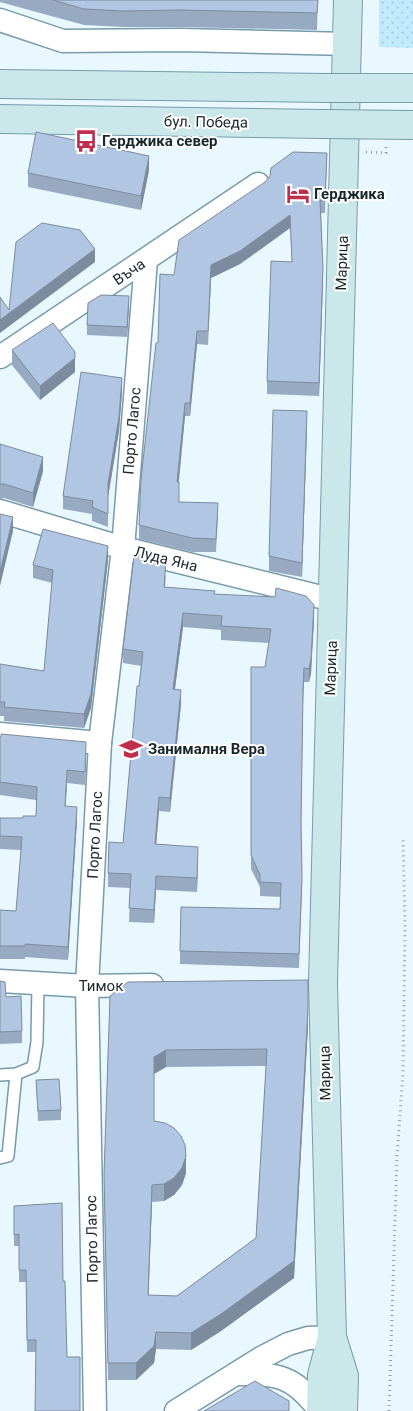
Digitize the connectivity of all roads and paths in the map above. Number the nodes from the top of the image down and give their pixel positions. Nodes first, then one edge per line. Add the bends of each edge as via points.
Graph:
1 (348, 0) edge
2 (0, 20) edge
3 (348, 44) junction
4 (0, 84) edge
5 (413, 88) edge
6 (0, 119) edge
7 (413, 125) edge
8 (386, 140) dead end
9 (345, 152) junction
10 (258, 184) edge
11 (146, 260) junction
12 (0, 358) edge
13 (0, 511) edge
14 (123, 548) junction
15 (333, 600) junction
16 (0, 734) edge
17 (100, 743) junction
18 (403, 838) dead end
19 (0, 981) edge
20 (38, 983) junction
21 (175, 985) edge
22 (87, 986) junction
23 (16, 1074) junction
24 (0, 1075) edge
25 (0, 1158) edge
26 (332, 1337) junction
27 (236, 1374) junction
28 (95, 1411) edge
29 (176, 1411) edge
30 (321, 1411) edge
31 (343, 1411) edge
32 (389, 1411) edge

1 - 3 street, Марица
2 - 3 street via 63,41
3 - 9 street, Марица
4 - 5 street, bridge
6 - 7 street, бул. Победа, bridge
8 - 9 path via 386,153
9 - 15 street, Марица
10 - 11 street, Въча
11 - 12 street, Въча
11 - 14 street, Порто Лагос
13 - 14 street, Луда Яна
14 - 15 street, Луда Яна
14 - 17 street, Порто Лагос
15 - 26 street, Марица via 313,984
16 - 17 street
17 - 22 street, Порто Лагос
18 - 32 path via 403,1063
19 - 20 street, Тимок
20 - 22 street, Тимок
20 - 23 lane via 34,1067
21 - 22 street, Тимок
22 - 28 street, Порто Лагос
23 - 24 lane
23 - 25 lane via 8,1156
26 - 27 street via 308,1338 288,1344
26 - 30 street, Марица via 322,1375
26 - 31 street, Марица via 344,1376
27 - 29 street
27 - 30 street via 272,1374 283,1378 301,1388

